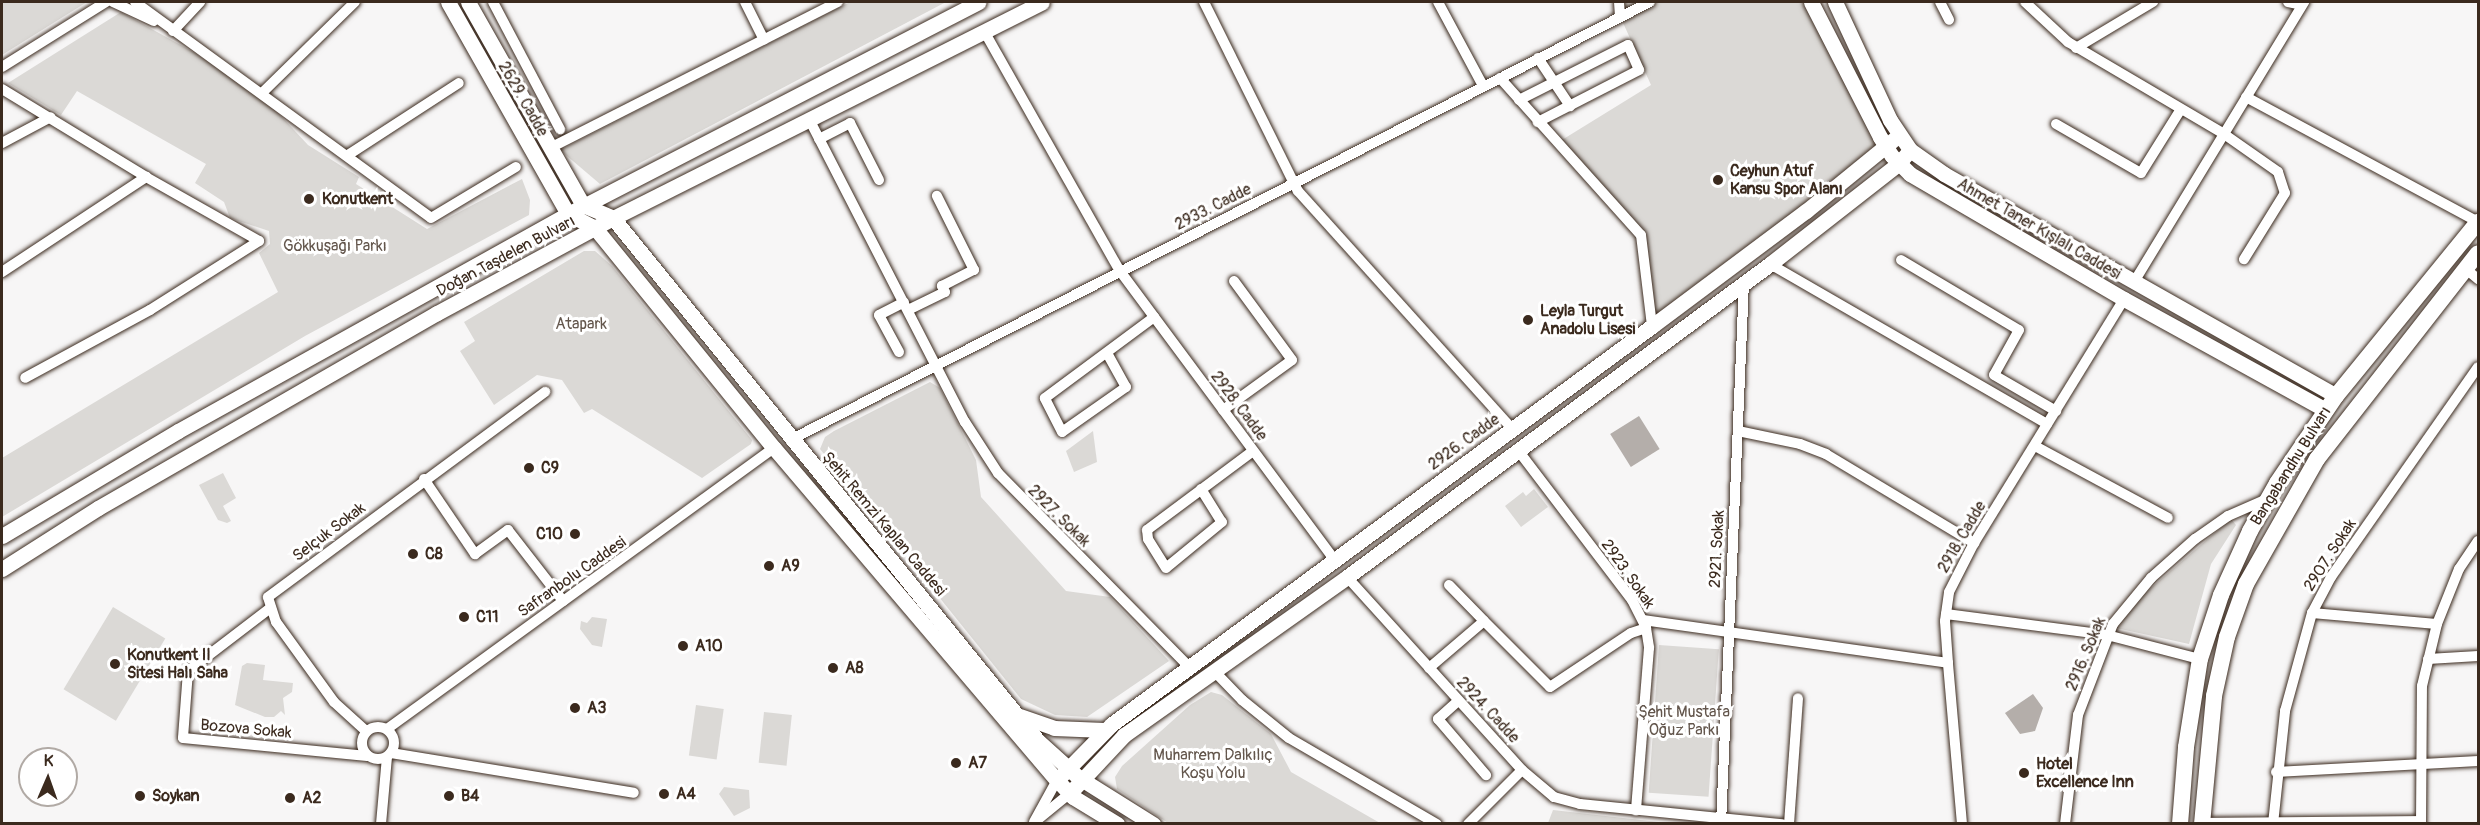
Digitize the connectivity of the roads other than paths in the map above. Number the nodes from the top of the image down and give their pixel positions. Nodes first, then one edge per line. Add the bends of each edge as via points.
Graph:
1 (106, 2) edge
2 (113, 2) edge
3 (135, 2) edge
4 (200, 2) edge
5 (355, 2) edge
6 (448, 2) edge
7 (468, 2) edge
8 (493, 2) edge
9 (744, 2) edge
10 (838, 2) edge
11 (978, 2) edge
12 (1042, 2) edge
13 (1204, 2) edge
14 (1438, 2) edge
15 (1619, 2) edge
16 (1650, 2) edge
17 (1811, 2) edge
18 (1835, 2) edge
19 (1940, 2) edge
20 (2025, 2) edge
21 (2153, 2) edge
22 (2288, 2) edge
23 (2303, 3) edge
24 (1620, 16) junction
25 (1949, 20) dead end
26 (506, 27) junction
27 (173, 31) junction
28 (984, 31) junction
29 (487, 37) junction
30 (764, 40) junction
31 (2076, 48) junction
32 (1538, 58) junction
33 (2, 67) edge
34 (1500, 78) junction
35 (459, 82) dead end
36 (1554, 82) junction
37 (1483, 86) junction
38 (2, 88) edge
39 (262, 93) junction
40 (2246, 97) junction
41 (1519, 100) junction
42 (1570, 106) junction
43 (2181, 109) junction
44 (51, 117) junction
45 (809, 119) junction
46 (1538, 122) junction
47 (2056, 124) dead end
48 (560, 129) dead end
49 (2224, 134) junction
50 (1898, 136) junction
51 (819, 139) junction
52 (2, 143) edge
53 (550, 148) junction
54 (1886, 148) junction
55 (1910, 150) junction
56 (348, 155) junction
57 (1898, 164) junction
58 (516, 167) dead end
59 (146, 177) junction
60 (879, 180) dead end
61 (1293, 183) junction
62 (937, 196) dead end
63 (583, 206) junction
64 (568, 213) junction
65 (613, 218) junction
66 (2478, 222) edge
67 (595, 228) junction
68 (2478, 253) edge
69 (2244, 259) dead end
70 (1901, 260) dead end
71 (1770, 264) junction
72 (1120, 271) junction
73 (2, 272) edge
74 (2472, 274) edge
75 (1234, 281) dead end
76 (1744, 282) junction
77 (2133, 282) junction
78 (2124, 299) junction
79 (906, 306) junction
80 (1154, 318) junction
81 (1652, 326) junction
82 (899, 352) dead end
83 (1107, 353) junction
84 (937, 365) junction
85 (2478, 368) edge
86 (26, 378) dead end
87 (545, 392) dead end
88 (2336, 396) junction
89 (1223, 410) junction
90 (2326, 410) junction
91 (2056, 411) junction
92 (2352, 415) junction
93 (2048, 424) junction
94 (1512, 429) junction
95 (1738, 431) junction
96 (790, 440) junction
97 (2034, 446) junction
98 (774, 448) junction
99 (1517, 449) junction
100 (1253, 451) junction
101 (424, 479) junction
102 (1201, 489) junction
103 (2267, 498) junction
104 (2168, 518) dead end
105 (2, 536) edge
106 (2478, 541) edge
107 (1974, 543) junction
108 (2474, 553) edge
109 (1334, 559) junction
110 (2, 569) edge
111 (1347, 578) junction
112 (1449, 585) dead end
113 (562, 601) junction
114 (269, 609) junction
115 (2312, 613) junction
116 (1946, 614) junction
117 (1484, 621) junction
118 (1644, 624) junction
119 (2438, 624) junction
120 (1728, 635) junction
121 (2107, 635) junction
122 (2478, 656) edge
123 (2200, 659) junction
124 (2428, 659) junction
125 (1948, 663) junction
126 (1188, 666) junction
127 (1429, 668) junction
128 (1215, 672) junction
129 (1798, 698) dead end
130 (1458, 701) junction
131 (1016, 714) junction
132 (387, 729) junction
133 (1104, 730) junction
134 (366, 731) junction
135 (389, 755) junction
136 (367, 756) junction
137 (2478, 761) edge
138 (2420, 766) junction
139 (1522, 770) junction
140 (2276, 772) junction
141 (1061, 774) junction
142 (1486, 775) dead end
143 (1083, 780) junction
144 (634, 793) dead end
145 (1069, 794) junction
146 (1636, 810) junction
147 (1722, 821) edge
148 (2421, 822) edge
149 (1033, 823) edge
150 (2202, 823) edge
151 (2273, 823) edge
152 (381, 824) edge
153 (1117, 824) edge
154 (1154, 824) edge
155 (1437, 824) edge
156 (1468, 824) edge
157 (1782, 824) edge
158 (1789, 824) edge
159 (1962, 824) edge
160 (2065, 824) edge
161 (2181, 824) edge

1 - 33 street
2 - 27 street
3 - 27 street
4 - 27 street
5 - 39 street
6 - 64 main road, 2629. Cadde
7 - 29 main road, 2629. Cadde
8 - 26 street
9 - 30 street
10 - 30 street
11 - 63 main road, Doğan Taşdelen Bulvarı
12 - 28 main road, Doğan Taşdelen Bulvarı
13 - 61 street
14 - 37 street
15 - 24 street
16 - 24 street, 2933. Cadde
17 - 54 main road, Ahmet Taner Kışlalı Caddesi
18 - 50 main road, Ahmet Taner Kışlalı Caddesi
19 - 25 street
20 - 31 street
21 - 31 street
22 - 23 street
23 - 40 street
24 - 32 street, 2933. Cadde
26 - 29 street
26 - 48 street
27 - 39 street
28 - 45 main road, Doğan Taşdelen Bulvarı
28 - 72 street, 2928. Cadde
29 - 53 main road, 2629. Cadde
30 - 53 street
31 - 43 street
32 - 34 street, 2933. Cadde
32 - 36 street
34 - 37 street, 2933. Cadde
34 - 41 street
35 - 56 street
36 - 41 street
36 - 42 street
36 - 42 street via 1628,45 1639,70
37 - 61 street, 2933. Cadde
38 - 44 street
39 - 56 street
40 - 49 street
40 - 66 street
41 - 46 street
42 - 46 street
43 - 47 street via 2141,173
43 - 49 street
44 - 52 street
44 - 59 street
45 - 51 street, 2927. Sokak
45 - 65 main road, Doğan Taşdelen Bulvarı
46 - 81 street via 1641,235
49 - 69 street via 2278,172 2285,190
49 - 77 street
50 - 54 main road, 2926. Cadde
50 - 55 main road, Ahmet Taner Kışlalı Caddesi
51 - 60 street via 850,123
51 - 79 street, 2927. Sokak
53 - 63 main road, 2629. Cadde
54 - 57 main road, Ahmet Taner Kışlalı Caddesi
54 - 81 main road, 2926. Cadde
55 - 57 main road
55 - 77 main road, Ahmet Taner Kışlalı Caddesi via 1944,174
56 - 58 street via 431,218
57 - 71 main road
57 - 78 main road, Ahmet Taner Kışlalı Caddesi via 1935,190
59 - 73 street
59 - 86 street via 259,241 150,310
61 - 72 street, 2933. Cadde
61 - 94 street
62 - 79 street via 974,270 942,286 945,292
63 - 64 main road, Doğan Taşdelen Bulvarı
63 - 65 main road
64 - 67 main road
64 - 105 main road, Doğan Taşdelen Bulvarı via 188,425
65 - 67 main road, Doğan Taşdelen Bulvarı
65 - 96 main road, Şehit Remzi Kaplan Caddesi
66 - 88 main road, Bangabandhu Bulvarı
67 - 98 main road, Şehit Remzi Kaplan Caddesi
67 - 110 main road, Doğan Taşdelen Bulvarı via 406,331 98,508
68 - 74 main road, Bangabandhu Bulvarı
70 - 91 street via 2019,330 1994,375
71 - 76 main road
71 - 93 street
72 - 80 street, 2928. Cadde
72 - 84 street, 2933. Cadde
74 - 92 main road, Bangabandhu Bulvarı
75 - 89 street via 1293,360
76 - 95 street, 2921. Sokak
76 - 99 main road
77 - 78 main road
77 - 88 main road, Ahmet Taner Kışlalı Caddesi
78 - 90 main road, Ahmet Taner Kışlalı Caddesi
78 - 91 street, 2918. Cadde
79 - 82 street via 879,315
79 - 84 street, 2927. Sokak
80 - 83 street
80 - 89 street, 2928. Cadde
81 - 94 main road, 2926. Cadde
83 - 83 street via 1045,398 1062,432 1126,387
84 - 96 street, 2933. Cadde
84 - 126 street, 2927. Sokak via 972,435 998,473
85 - 115 street, 2907. Sokak via 2331,577
87 - 101 street, Selçuk Sokak
88 - 90 main road, Bangabandhu Bulvarı
88 - 92 main road
89 - 100 street, 2928. Cadde
90 - 92 main road
90 - 103 main road, Bangabandhu Bulvarı
91 - 93 street, 2918. Cadde
92 - 150 main road, Bangabandhu Bulvarı via 2302,481 2239,602 2214,696
93 - 97 street, 2918. Cadde
94 - 109 main road, 2926. Cadde
95 - 107 street via 1800,444 1826,454
95 - 120 street, 2921. Sokak
96 - 98 main road
96 - 131 main road, Şehit Remzi Kaplan Caddesi
97 - 104 street
97 - 107 street, 2918. Cadde
98 - 113 street, Safranbolu Caddesi
98 - 141 main road, Şehit Remzi Kaplan Caddesi
99 - 111 main road
99 - 118 street, 2923. Sokak via 1632,600
100 - 102 street
100 - 109 street, 2928. Cadde
101 - 113 street via 475,554 508,530
101 - 114 street, Selçuk Sokak via 268,597
102 - 102 street via 1147,530 1148,539 1166,568 1222,522
103 - 121 street, 2916. Sokak via 2228,516 2178,553 2140,591
103 - 123 main road, Bangabandhu Bulvarı via 2221,595
106 - 108 street
107 - 116 street, 2918. Cadde via 1954,578
108 - 119 street
109 - 111 main road
109 - 126 main road, 2926. Cadde
111 - 127 street, 2924. Cadde
111 - 128 main road
112 - 117 street
113 - 132 street, Safranbolu Caddesi
114 - 134 street via 338,708
114 - 136 street, Bozova Sokak via 188,671 183,738
115 - 119 street
115 - 140 street, 2907. Sokak via 2291,681
116 - 121 street
116 - 125 street, 2918. Cadde
117 - 118 street via 1550,687
117 - 127 street
118 - 120 street
118 - 146 street, 2923. Sokak via 1648,648
119 - 124 street
120 - 125 street
120 - 147 street, 2921. Sokak
121 - 123 street
121 - 160 street, 2916. Sokak via 2078,715
122 - 124 street
123 - 161 main road, Bangabandhu Bulvarı via 2188,725
124 - 138 street via 2419,714
125 - 159 street, 2918. Cadde
126 - 133 main road, 2926. Cadde
127 - 130 street, 2924. Cadde
128 - 143 main road via 1116,742
128 - 155 street via 1289,738
129 - 158 street
130 - 139 street, 2924. Cadde
130 - 142 street via 1438,719
131 - 133 main road via 1054,728
131 - 141 main road, Şehit Remzi Kaplan Caddesi
132 - 134 street via 376,727
132 - 135 street via 394,743
133 - 141 main road, 2926. Cadde
134 - 136 street via 362,746
135 - 136 street via 377,759
135 - 144 street
135 - 152 street
137 - 138 street
138 - 140 street
138 - 148 street
139 - 146 street, 2924. Cadde via 1542,789 1567,802
139 - 156 street
140 - 151 street, 2907. Sokak
141 - 143 main road, Şehit Remzi Kaplan Caddesi
141 - 145 main road, Şehit Remzi Kaplan Caddesi
141 - 149 street
143 - 145 main road
143 - 154 main road, Şehit Remzi Kaplan Caddesi
145 - 149 street
145 - 153 main road, Şehit Remzi Kaplan Caddesi
146 - 147 street, 2924. Cadde
147 - 157 street, 2924. Cadde
148 - 151 street
150 - 151 street

